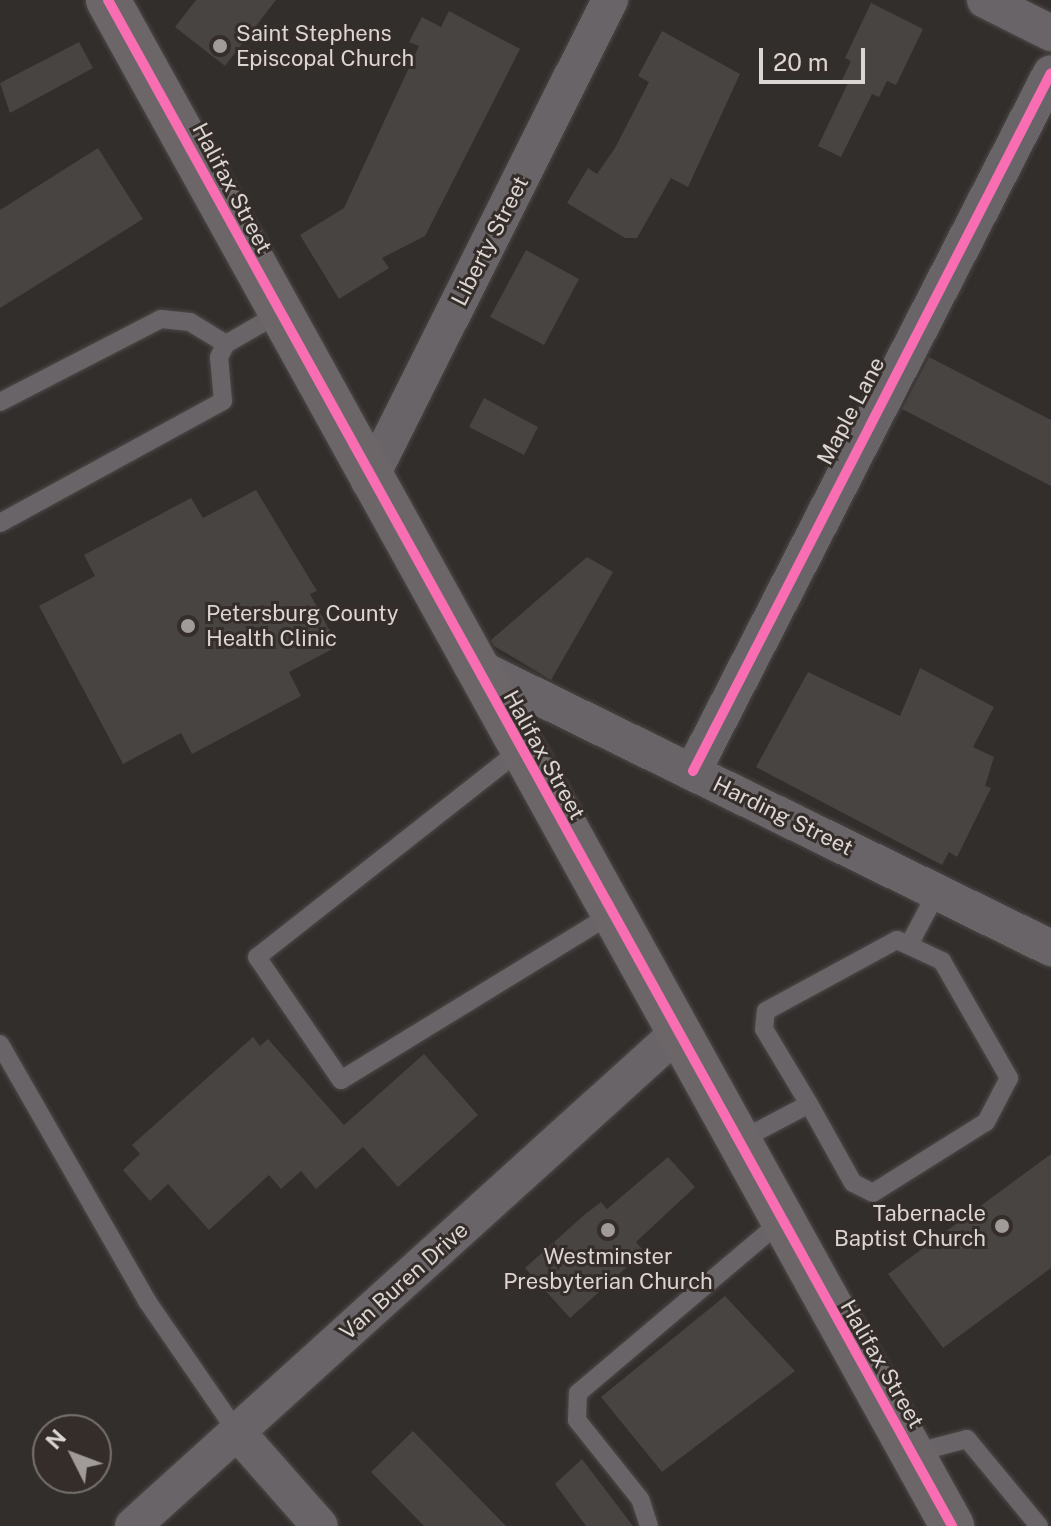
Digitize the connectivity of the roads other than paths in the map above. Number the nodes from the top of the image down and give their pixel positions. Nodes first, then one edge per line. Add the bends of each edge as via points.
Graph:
1 (108, 0) edge
2 (610, 0) edge
3 (985, 0) edge
4 (1051, 33) edge
5 (1051, 73) edge
6 (278, 314) junction
7 (226, 344) junction
8 (0, 402) edge
9 (369, 481) junction
10 (0, 523) edge
11 (471, 664) junction
12 (519, 751) junction
13 (693, 771) junction
14 (937, 892) junction
15 (609, 916) junction
16 (911, 941) junction
17 (1051, 948) edge
18 (675, 1035) junction
19 (0, 1044) edge
20 (809, 1104) junction
21 (735, 1143) junction
22 (779, 1223) junction
23 (237, 1432) junction
24 (910, 1454) junction
25 (133, 1526) edge
26 (320, 1526) edge
27 (649, 1526) edge
28 (952, 1526) edge
29 (1039, 1526) edge

1 - 6 main road, Halifax Street
2 - 9 street, Liberty Street
3 - 4 street
5 - 13 street, Maple Lane
6 - 7 lane
6 - 9 main road, Halifax Street
7 - 8 lane via 190,322 161,319
7 - 10 lane via 219,357 223,401
9 - 11 main road, Halifax Street
11 - 12 main road, Halifax Street
11 - 13 street, Harding Street
12 - 15 main road, Halifax Street
12 - 15 lane via 257,957 341,1080
13 - 14 street, Harding Street
14 - 16 lane
14 - 17 street, Harding Street
15 - 18 main road, Halifax Street
16 - 20 lane via 897,940 766,1011 764,1029
16 - 20 lane via 942,961 1009,1078 999,1105 986,1122 866,1193 853,1183
18 - 21 main road, Halifax Street
18 - 23 street, Van Buren Drive
19 - 23 lane via 161,1324
20 - 21 lane
21 - 22 main road, Halifax Street
22 - 24 main road, Halifax Street
22 - 27 lane via 578,1393 577,1420 640,1499
23 - 25 street, Van Buren Drive
23 - 26 street
24 - 28 main road, Halifax Street
24 - 29 lane via 967,1439

